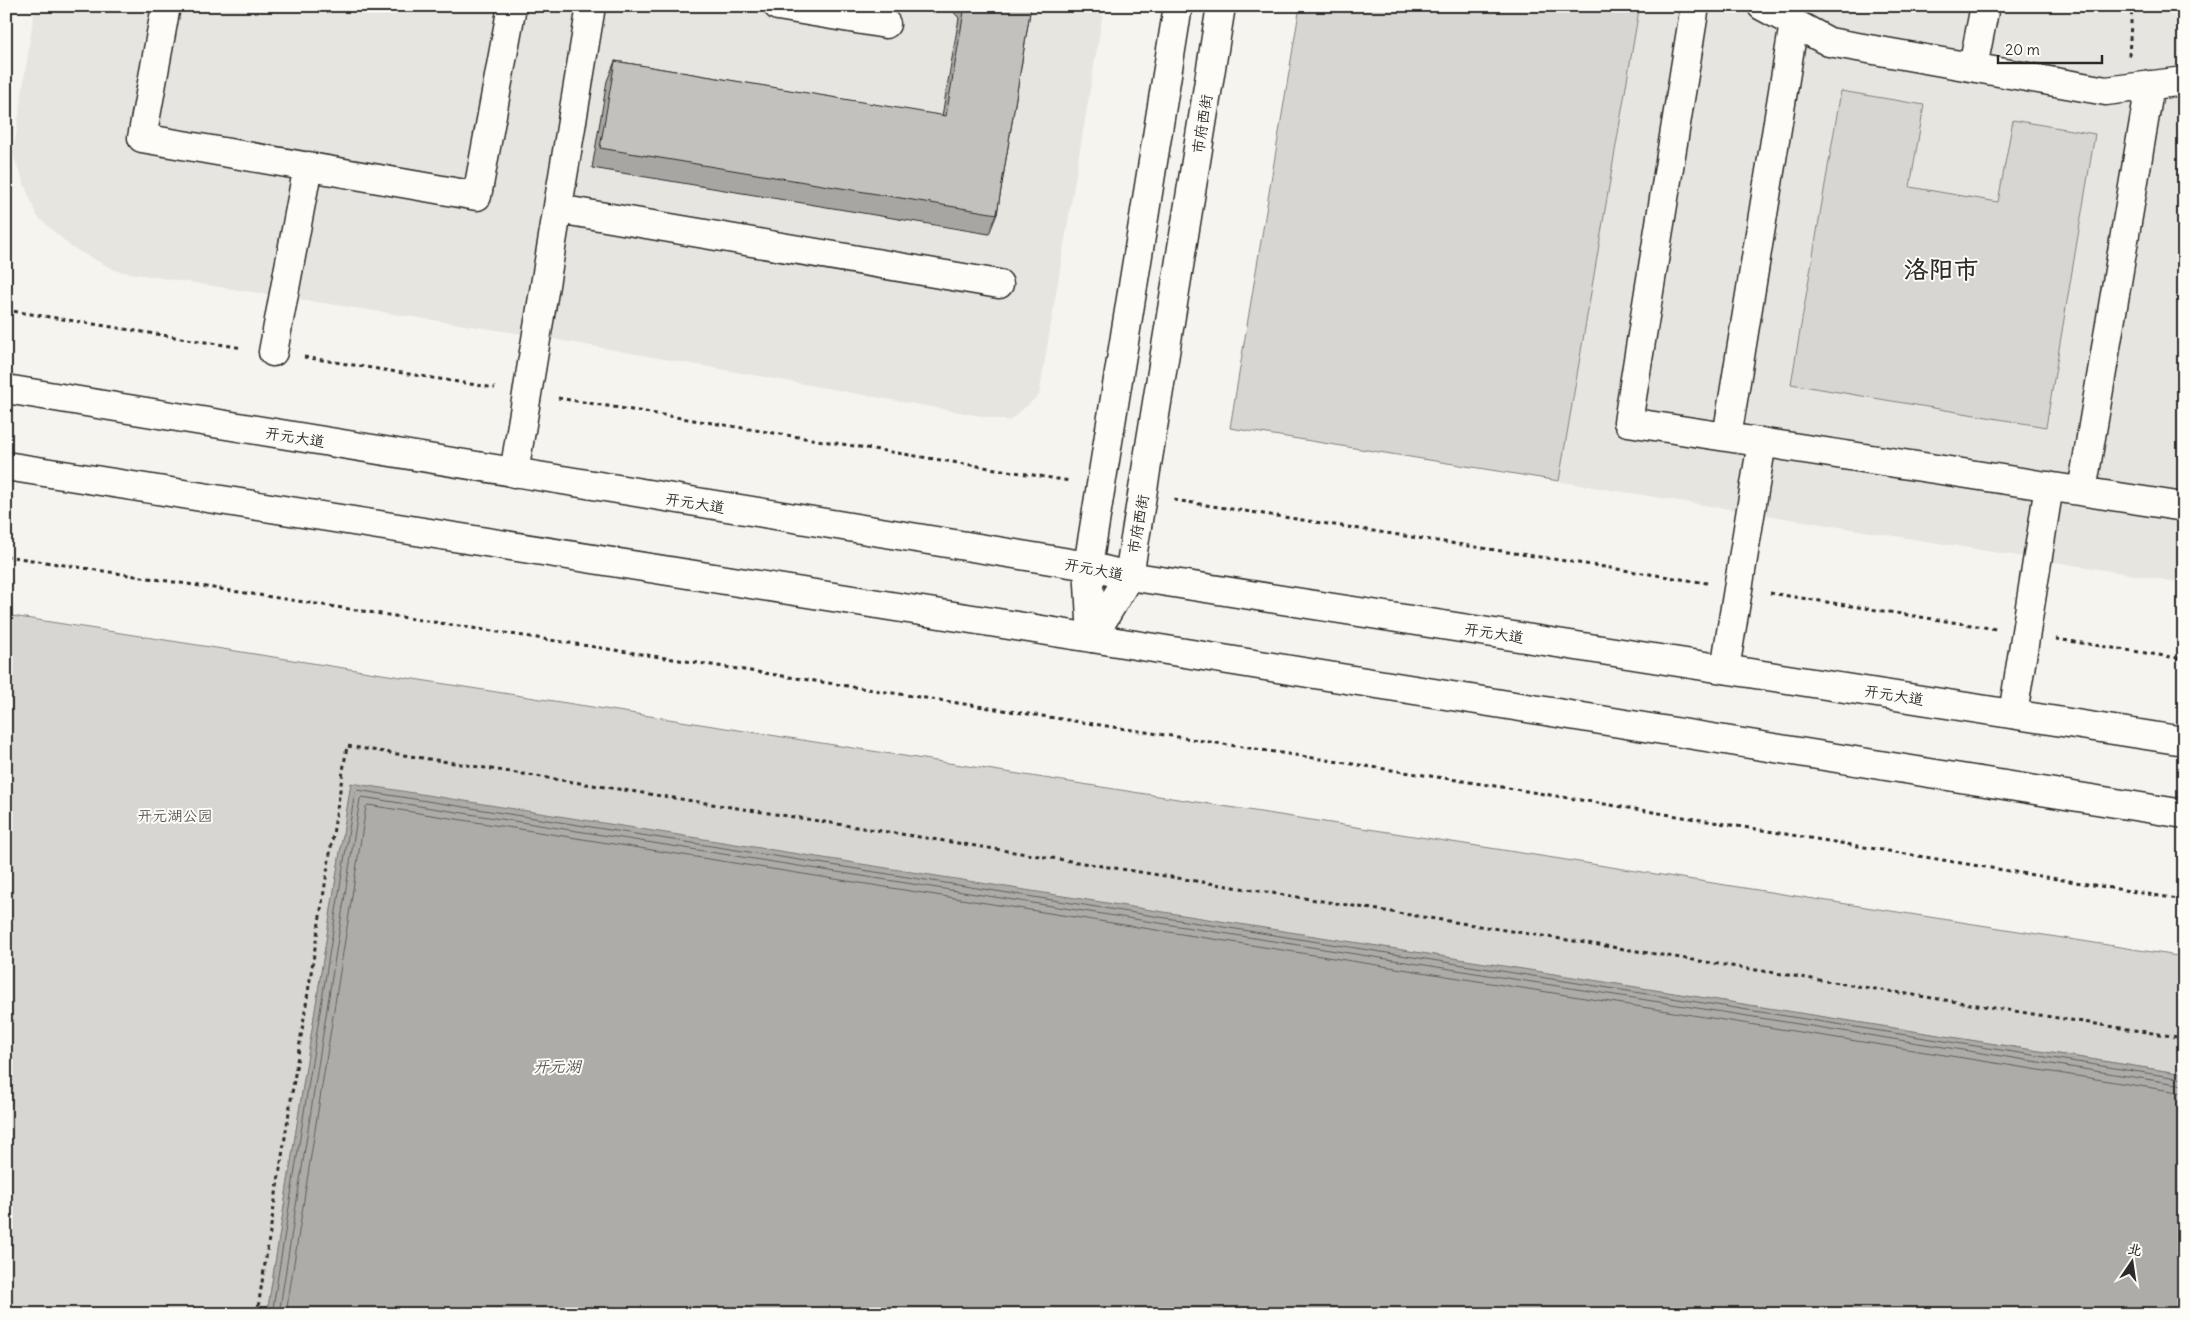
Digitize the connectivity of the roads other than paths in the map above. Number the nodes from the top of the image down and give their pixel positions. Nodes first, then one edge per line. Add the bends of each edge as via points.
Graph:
1 (166, 6) edge
2 (512, 6) edge
3 (591, 6) edge
4 (778, 6) edge
5 (1178, 6) edge
6 (1221, 6) edge
7 (1695, 6) edge
8 (1762, 6) edge
9 (1985, 6) edge
10 (1794, 23) junction
11 (886, 24) dead end
12 (1975, 60) junction
13 (2184, 81) edge
14 (2150, 86) junction
15 (308, 166) junction
16 (558, 208) junction
17 (999, 284) dead end
18 (273, 352) dead end
19 (6, 389) edge
20 (1727, 437) junction
21 (1762, 442) junction
22 (6, 466) edge
23 (514, 473) junction
24 (2048, 486) junction
25 (2082, 491) junction
26 (2184, 506) edge
27 (1088, 566) junction
28 (1129, 576) junction
29 (1092, 638) junction
30 (1725, 669) junction
31 (2013, 714) junction
32 (2184, 742) edge
33 (2184, 814) edge

1 - 15 main road via 142,138
2 - 15 main road via 478,196
3 - 16 main road
4 - 11 main road
5 - 27 main road
6 - 28 main road, 市府西街
7 - 20 main road via 1628,422
8 - 10 main road
9 - 12 main road
10 - 12 main road via 1829,42
10 - 20 main road
12 - 14 main road via 2106,91
13 - 14 main road
14 - 25 main road
15 - 18 main road
16 - 17 main road
16 - 23 main road
19 - 23 main road, 开元大道
20 - 21 main road
21 - 24 main road
21 - 30 main road
22 - 29 main road
23 - 27 main road, 开元大道
24 - 25 main road
24 - 31 main road
25 - 26 main road
27 - 28 main road, 开元大道
27 - 29 main road
28 - 29 main road, 市府西街
28 - 30 main road, 开元大道
29 - 33 main road
30 - 31 main road, 开元大道
31 - 32 main road, 开元大道

